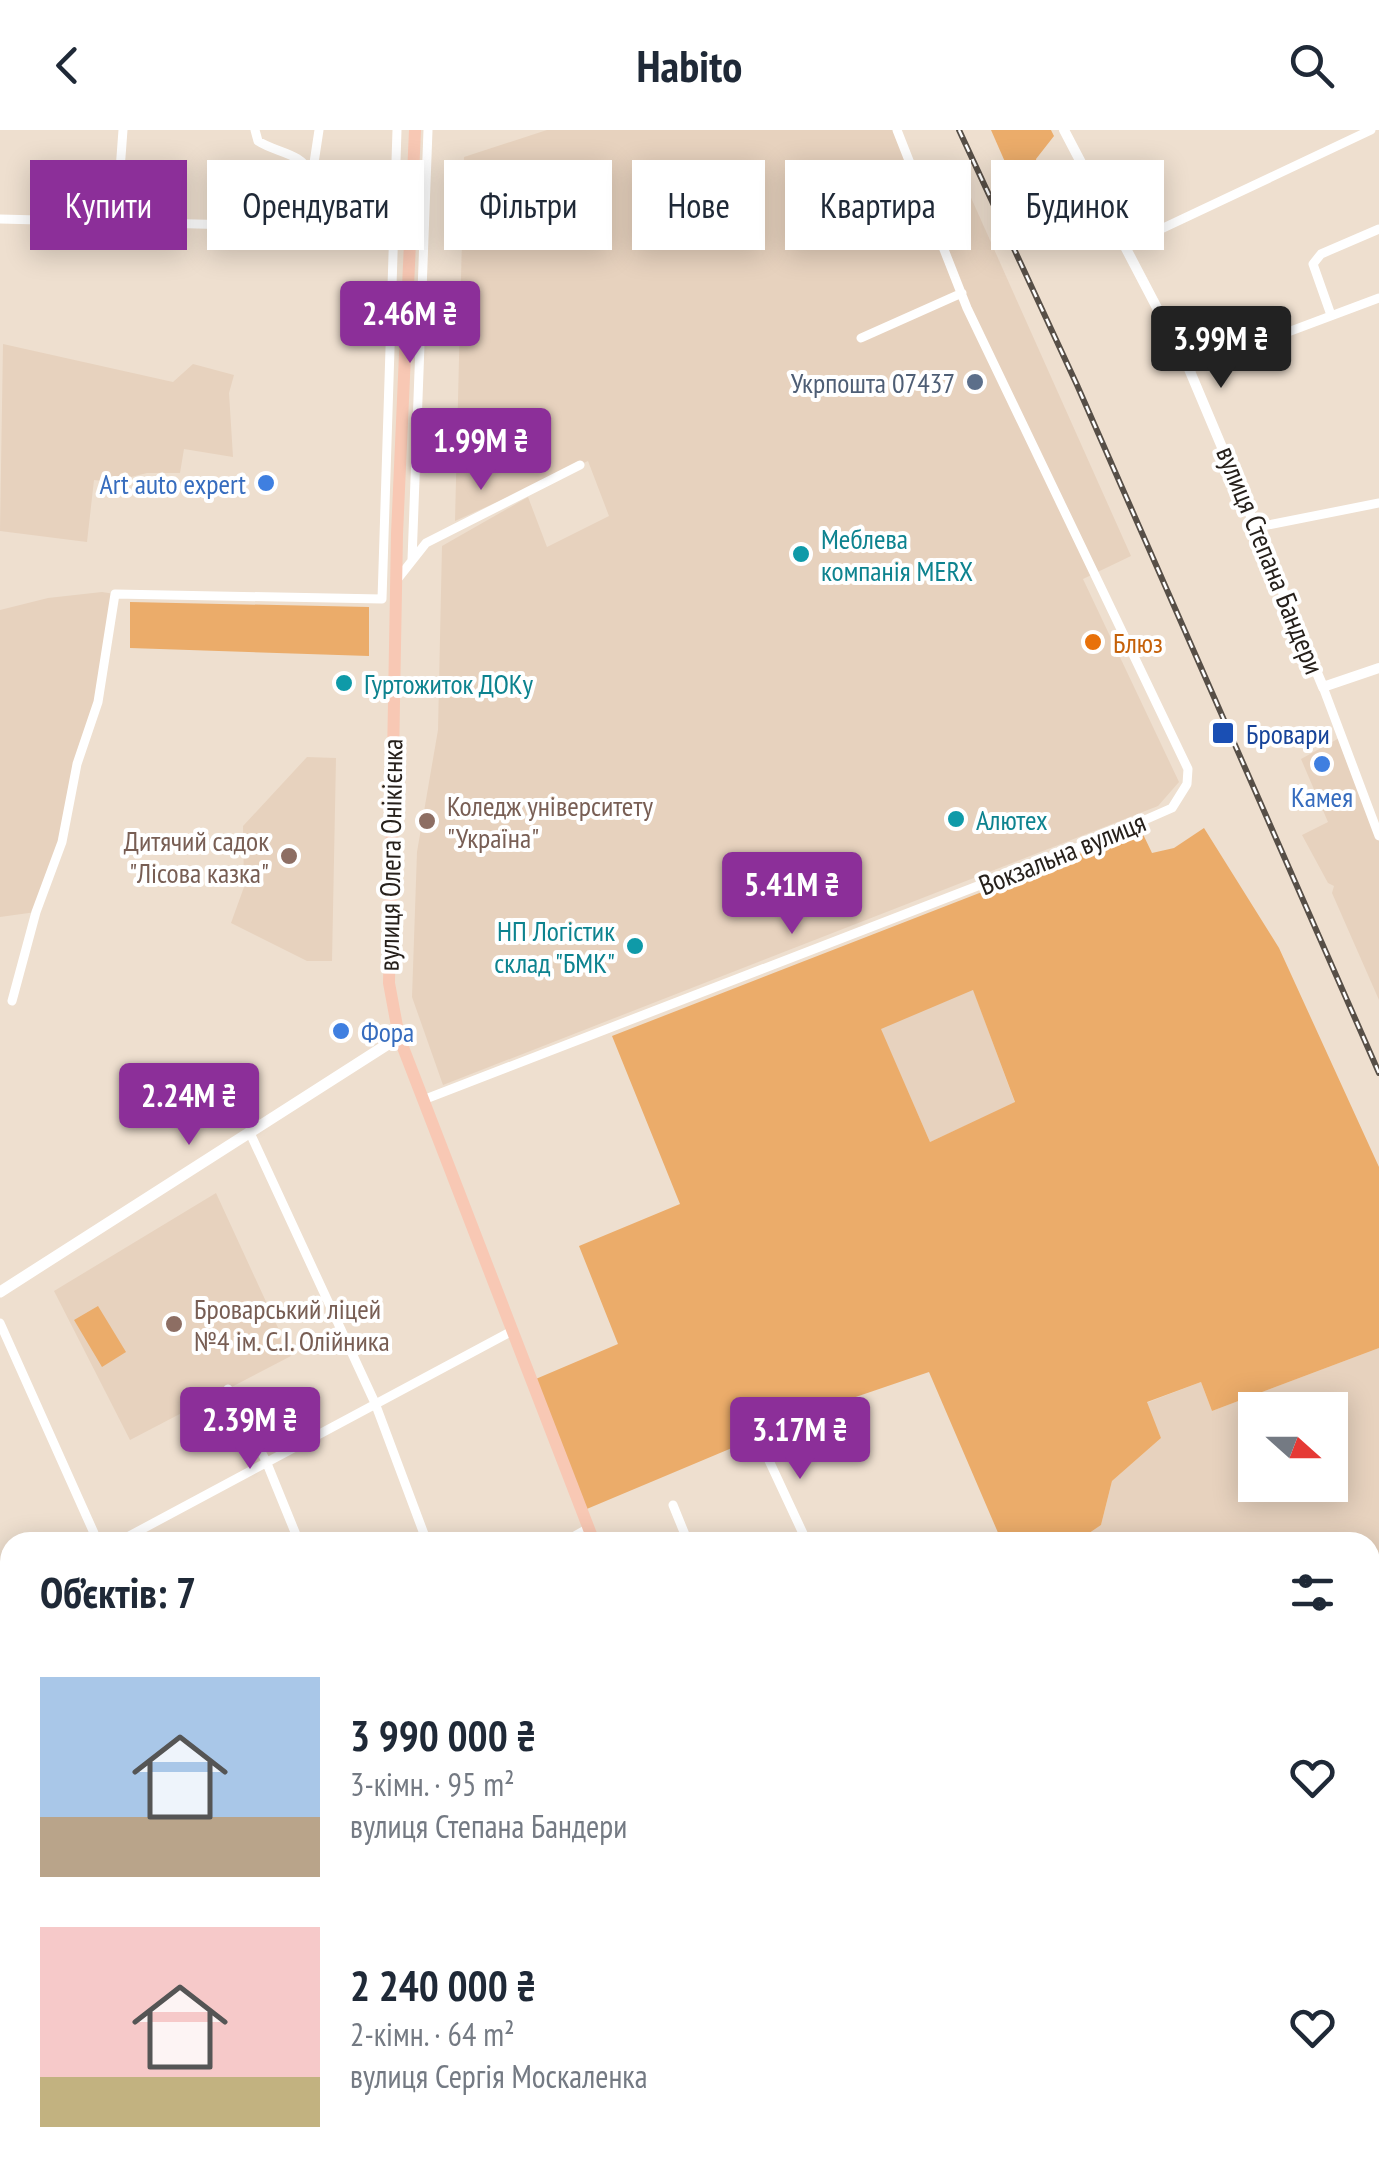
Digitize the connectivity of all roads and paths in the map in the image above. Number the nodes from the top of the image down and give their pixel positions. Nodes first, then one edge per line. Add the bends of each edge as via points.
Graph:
1 (123, 130) edge
2 (255, 130) edge
3 (319, 130) edge
4 (397, 130) edge
5 (415, 130) edge
6 (428, 130) edge
7 (897, 130) edge
8 (1064, 130) edge
9 (1371, 130) edge
10 (121, 160) edge
11 (300, 160) edge
12 (314, 160) edge
13 (395, 160) edge
14 (1080, 160) edge
15 (0, 219) edge
16 (30, 220) edge
17 (1164, 228) edge
18 (1379, 229) edge
19 (391, 250) edge
20 (1127, 250) edge
21 (962, 293) junction
22 (1379, 298) edge
23 (1331, 315) junction
24 (862, 338) dead end
25 (391, 356) junction
26 (419, 357) junction
27 (1189, 369) junction
28 (580, 465) dead end
29 (1379, 503) edge
30 (1258, 527) junction
31 (412, 560) junction
32 (382, 599) junction
33 (1379, 668) edge
34 (1323, 687) junction
35 (1379, 836) edge
36 (12, 1001) dead end
37 (399, 1038) junction
38 (423, 1100) junction
39 (250, 1133) junction
40 (0, 1292) edge
41 (0, 1323) edge
42 (512, 1331) junction
43 (228, 1389) dead end
44 (376, 1403) junction
45 (758, 1437) dead end
46 (266, 1461) junction
47 (673, 1505) dead end
48 (588, 1528) junction
49 (139, 1531) edge
50 (94, 1532) edge
51 (296, 1532) edge
52 (423, 1532) edge
53 (581, 1532) edge
54 (590, 1532) edge
55 (684, 1532) edge
56 (802, 1532) edge

1 - 10 street
2 - 11 street via 258,141
3 - 12 street
4 - 13 street
5 - 37 main road, вулиця Олега Онікієнка via 390,772 387,960
6 - 26 street
7 - 21 street, Вокзальна вулиця
8 - 14 street, вулиця Степана Бандери
9 - 17 street
15 - 16 street
18 - 23 street via 1312,264
19 - 25 street
20 - 27 street, вулиця Степана Бандери
21 - 24 street
21 - 38 street, Вокзальна вулиця via 1188,769 1179,799 1115,834
22 - 23 street
23 - 27 street
25 - 26 street
25 - 32 street
26 - 31 street
27 - 30 street, вулиця Степана Бандери
28 - 31 street via 426,543
29 - 30 street
30 - 34 street, вулиця Степана Бандери
31 - 32 street
32 - 36 street via 114,594 106,660 62,842
33 - 34 street
34 - 35 street, вулиця Степана Бандери
37 - 38 main road, вулиця Олега Онікієнка
37 - 39 main road
38 - 42 main road, вулиця Олега Онікієнка
39 - 40 main road
39 - 44 street
41 - 50 street
42 - 44 street
42 - 48 main road, вулиця Олега Онікієнка
43 - 46 street
44 - 46 street
44 - 52 street
45 - 56 street
46 - 49 street
46 - 51 street
47 - 55 street
48 - 53 street
48 - 54 main road, вулиця Олега Онікієнка

